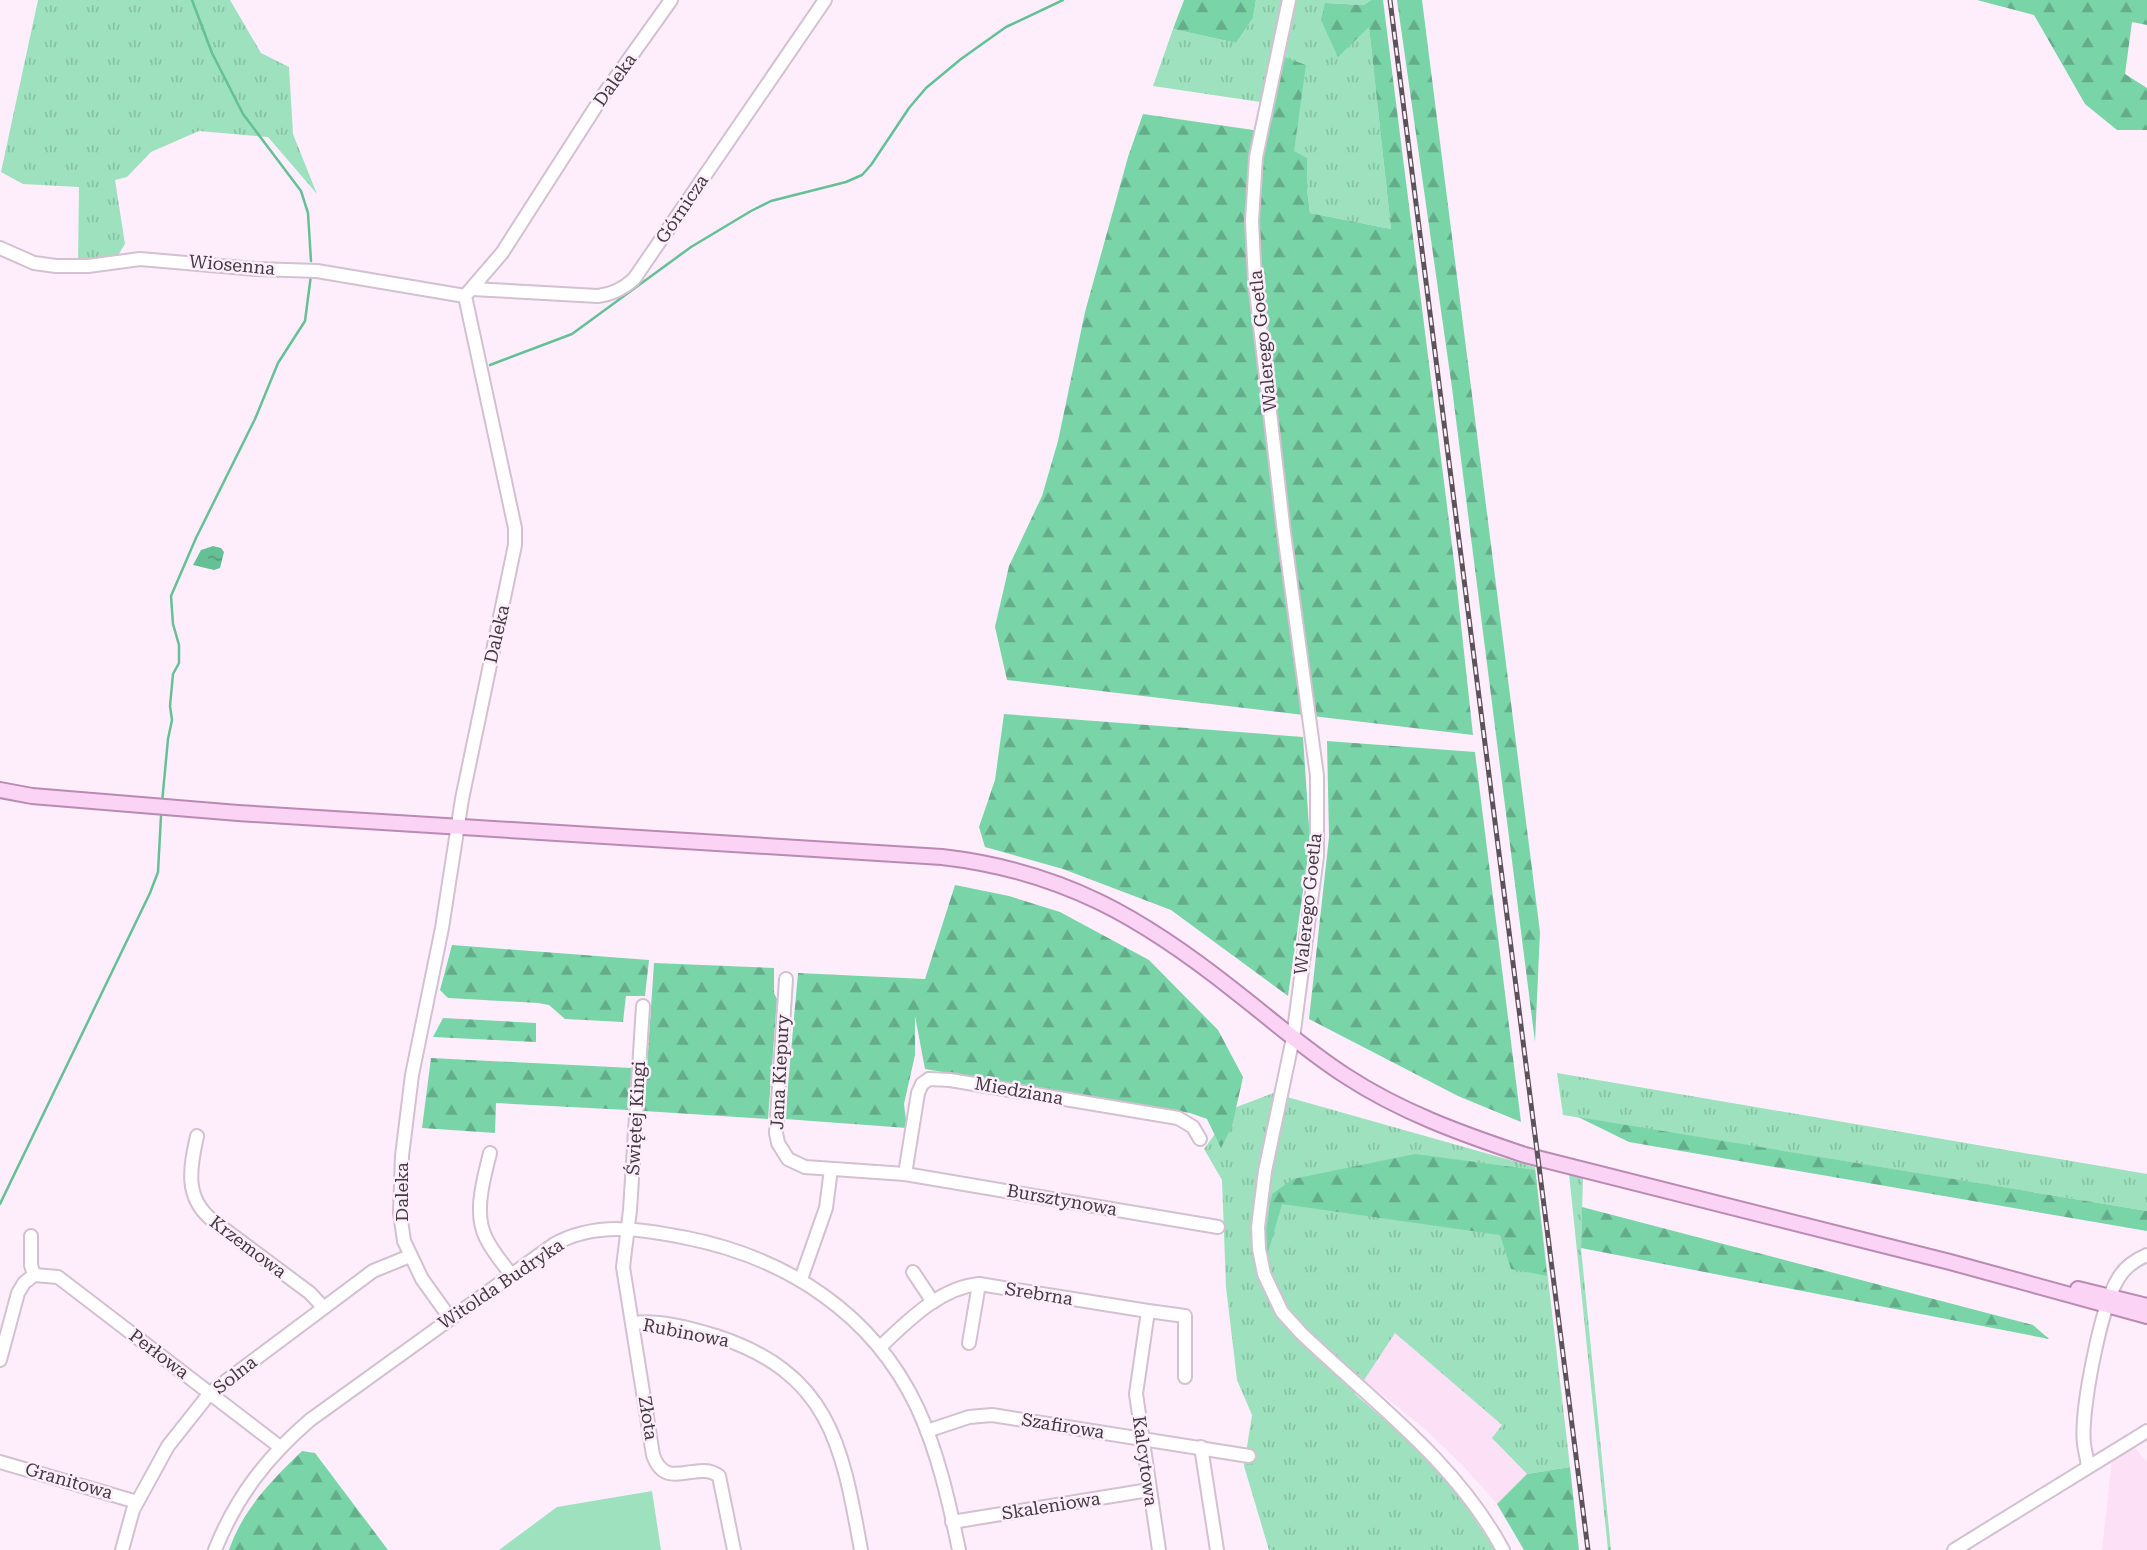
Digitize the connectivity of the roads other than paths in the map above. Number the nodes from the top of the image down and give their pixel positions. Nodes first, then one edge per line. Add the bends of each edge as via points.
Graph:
1 (670, 0) edge
2 (825, 0) edge
3 (1289, 0) edge
4 (0, 248) edge
5 (468, 293) junction
6 (0, 790) edge
7 (460, 827) junction
8 (786, 979) dead end
9 (643, 1006) dead end
10 (1293, 1038) junction
11 (197, 1136) dead end
12 (1200, 1139) dead end
13 (491, 1153) dead end
14 (831, 1169) junction
15 (905, 1174) junction
16 (1218, 1227) dead end
17 (627, 1230) junction
18 (31, 1237) dead end
19 (2147, 1255) edge
20 (410, 1256) junction
21 (913, 1272) dead end
22 (511, 1274) junction
23 (34, 1275) junction
24 (801, 1279) junction
25 (979, 1284) junction
26 (933, 1302) junction
27 (2108, 1302) junction
28 (2147, 1306) edge
29 (323, 1307) junction
30 (1148, 1311) junction
31 (2147, 1316) edge
32 (450, 1318) junction
33 (633, 1323) junction
34 (969, 1343) dead end
35 (880, 1347) junction
36 (0, 1360) edge
37 (1185, 1377) dead end
38 (210, 1393) junction
39 (927, 1431) junction
40 (2147, 1431) edge
41 (1143, 1439) junction
42 (280, 1447) junction
43 (1201, 1447) junction
44 (1249, 1456) dead end
45 (0, 1462) edge
46 (2088, 1466) junction
47 (1149, 1490) junction
48 (137, 1502) junction
49 (953, 1522) junction
50 (122, 1550) edge
51 (215, 1550) edge
52 (734, 1550) edge
53 (861, 1550) edge
54 (959, 1550) edge
55 (1159, 1550) edge
56 (1217, 1550) edge
57 (1503, 1550) edge
58 (1954, 1550) edge

1 - 5 street, Daleka via 502,253
2 - 5 street, Górnicza via 627,285 597,296
3 - 10 street, Walerego Goetla via 1256,157 1252,220 1284,533 1317,776 1317,856
4 - 5 street, Wiosenna via 34,263 57,266 140,259 317,271
5 - 7 street, Daleka via 515,545
6 - 7 main road via 238,813
7 - 10 main road via 942,858 1027,874 1070,888 1152,930
7 - 20 street, Daleka via 416,1053 402,1156 400,1213
8 - 14 street, Jana Kiepury via 776,1109 778,1143 796,1164
9 - 17 street, Świętej Kingi
10 - 27 main road via 1404,1110 1525,1155 2027,1277
10 - 57 street, Walerego Goetla via 1260,1203 1259,1249 1268,1283 1301,1334 1440,1462 1481,1513
11 - 29 street, Krzemowa via 190,1174 198,1206
12 - 15 street, Miedziana via 1193,1127 1178,1118 929,1079 922,1084 915,1106
13 - 22 street via 483,1182 481,1225
14 - 15 street, Jana Kiepury
14 - 24 street via 826,1208
15 - 16 street, Bursztynowa
17 - 22 street, Witolda Budryka via 594,1230 567,1238
17 - 24 street, Witolda Budryka via 720,1244
17 - 33 street, Złota via 623,1266
18 - 23 street
19 - 27 street via 2122,1272
20 - 29 street, Solna via 373,1271
20 - 32 street, Daleka
21 - 26 street
22 - 32 street, Witolda Budryka
23 - 36 street via 18,1293
23 - 38 street, Perłowa via 58,1277
24 - 35 street, Witolda Budryka via 849,1315
25 - 26 street, Srebrna via 962,1286
25 - 30 street, Srebrna
25 - 34 street
26 - 35 street, Srebrna
27 - 28 main road
27 - 31 main road
27 - 46 street via 2085,1419
29 - 38 street, Solna
30 - 37 street, Srebrna via 1185,1317
30 - 41 street, Kalcytowa via 1136,1399
32 - 42 street, Witolda Budryka
33 - 52 street, Złota via 656,1462 669,1474 710,1471 719,1476
33 - 53 street, Rubinowa via 648,1321 738,1343 769,1360 809,1394 833,1433 848,1477
35 - 39 street, Witolda Budryka via 906,1385
38 - 42 street, Perłowa
38 - 48 street, Solna via 168,1446
39 - 41 street, Szafirowa via 969,1417 992,1415
39 - 49 street, Witolda Budryka
40 - 46 street
41 - 43 street, Szafirowa
41 - 47 street, Kalcytowa
42 - 51 street, Witolda Budryka via 244,1490
43 - 44 street, Szafirowa
43 - 56 street
45 - 48 street, Granitowa
46 - 58 street
47 - 49 street, Skaleniowa
47 - 55 street, Kalcytowa
48 - 50 street, Solna
49 - 54 street, Witolda Budryka

